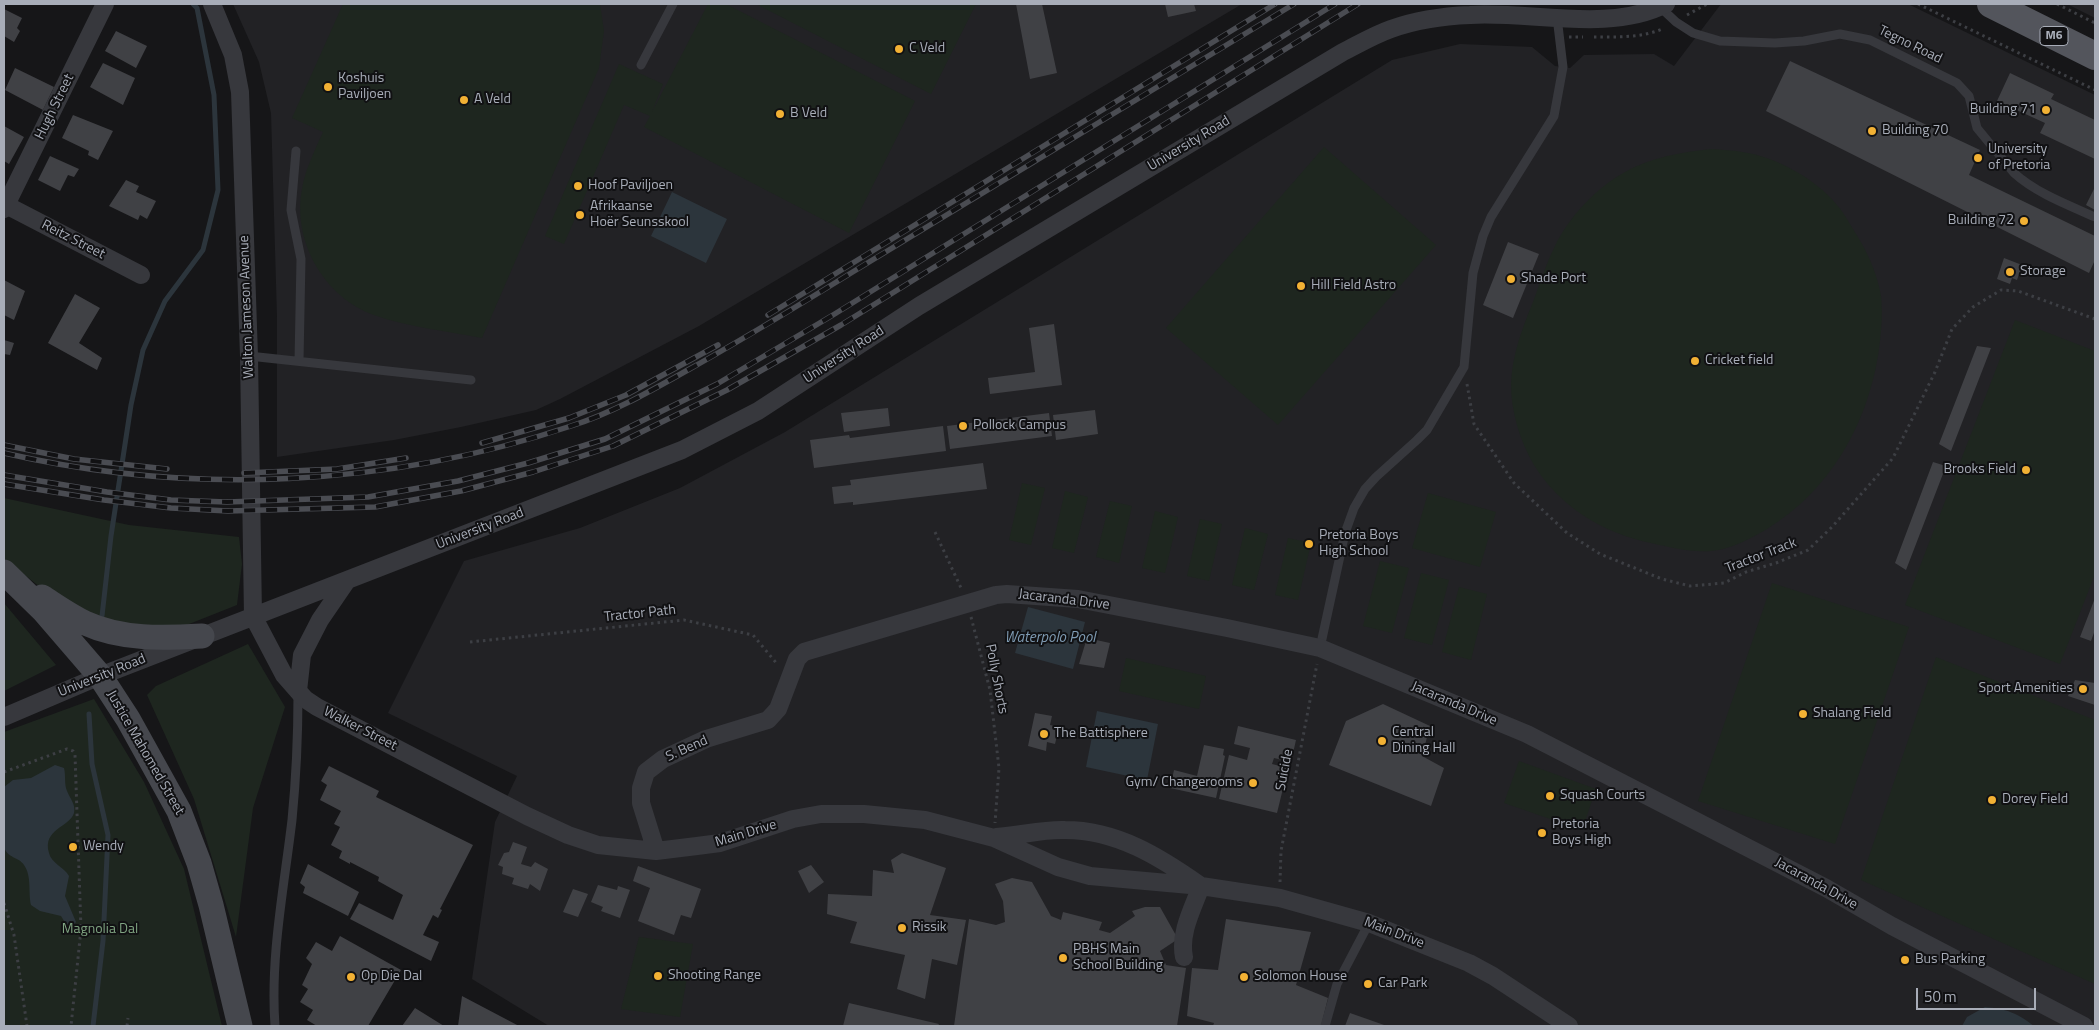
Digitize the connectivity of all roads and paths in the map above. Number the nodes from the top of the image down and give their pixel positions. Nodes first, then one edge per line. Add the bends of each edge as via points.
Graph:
1 (105, 4) edge
2 (212, 4) edge
3 (673, 4) edge
4 (1918, 4) edge
5 (1991, 4) edge
6 (2057, 4) edge
7 (1663, 5) edge
8 (1556, 17) junction
9 (2095, 22) edge
10 (2095, 56) edge
11 (641, 65) dead end
12 (2095, 90) edge
13 (296, 151) dead end
14 (4, 206) edge
15 (2095, 217) edge
16 (141, 275) dead end
17 (2095, 319) edge
18 (249, 356) junction
19 (300, 362) junction
20 (1464, 366) junction
21 (471, 380) dead end
22 (935, 532) dead end
23 (7, 574) edge
24 (346, 582) junction
25 (968, 604) junction
26 (254, 616) junction
27 (202, 636) junction
28 (470, 642) dead end
29 (1320, 648) junction
30 (100, 676) junction
31 (788, 682) junction
32 (298, 691) junction
33 (4, 717) edge
34 (4, 772) edge
35 (503, 804) joint
36 (994, 838) junction
37 (656, 851) junction
38 (1201, 886) junction
39 (1280, 898) junction
40 (4, 903) edge
41 (1369, 923) junction
42 (1184, 957) dead end
43 (128, 1018) dead end
44 (27, 1026) edge
45 (71, 1026) edge
46 (127, 1026) edge
47 (240, 1026) edge
48 (275, 1026) edge
49 (1325, 1026) edge
50 (1569, 1026) edge
51 (2084, 1026) edge

1 - 14 street, Hugh Street
2 - 18 street, Walton Jameson Avenue via 233,55 240,92
3 - 11 lane
4 - 12 path
5 - 10 main road, M6
6 - 9 path
7 - 8 street, University Road via 1625,16 1599,19
7 - 15 lane, Tegno Road via 1676,22 1693,33 1720,41 1775,43 1840,34 1870,40 1957,83 1969,96 1976,128 2014,173 2052,197
8 - 20 lane via 1562,67 1554,116 1482,236 1473,273
8 - 24 street, University Road via 1460,16 1412,23 1372,37 919,306 758,411 726,428 672,453
13 - 19 lane via 291,210 300,250
14 - 16 street, Reitz Street
17 - 20 path, Tractor Track via 2018,291 2001,290 1973,307 1952,329 1935,372 1892,458 1808,550 1724,583 1690,586 1662,579 1600,554 1567,533 1514,483 1474,424
18 - 19 lane
18 - 26 street, Walton Jameson Avenue
19 - 21 lane
20 - 29 lane via 1426,430 1376,477 1354,508 1345,533
22 - 25 path, Polly Shorts
23 - 27 main road via 86,624 131,636
23 - 30 main road, Justice Mahomed Street
24 - 26 street, University Road
24 - 32 street via 306,646 299,667
25 - 29 street, Jacaranda Drive via 1001,594 1078,599
25 - 31 street, Jacaranda Drive via 804,652 797,659
25 - 36 path, Polly Shorts via 990,690 999,768
26 - 27 street, University Road
26 - 32 street, Walker Street via 284,675
27 - 30 street, University Road
28 - 31 path, Tractor Path via 684,620 752,635 778,664
29 - 39 path, Suicide via 1281,851
29 - 51 street, Jacaranda Drive via 1527,734
30 - 33 street, University Road
30 - 47 main road, Justice Mahomed Street via 179,811 211,904
31 - 37 street, S. Bend via 778,709 768,720 706,739 663,759 646,772 641,803
32 - 35 street, Walker Street via 317,707
32 - 48 lane via 292,818 278,928 273,1002
34 - 45 path via 67,749 75,755 81,930
35 - 37 street, Main Drive via 568,835 598,845
36 - 37 street, Main Drive via 925,820 821,814 793,819 720,843
36 - 38 street, Main Drive via 1058,867 1090,876
36 - 38 street, Main Drive via 1065,830 1107,835 1131,843
38 - 39 street, Main Drive
38 - 42 street via 1183,934
39 - 41 street, Main Drive
40 - 44 path via 14,935
41 - 49 lane via 1337,984
41 - 50 street, Main Drive via 1468,963
43 - 46 path

